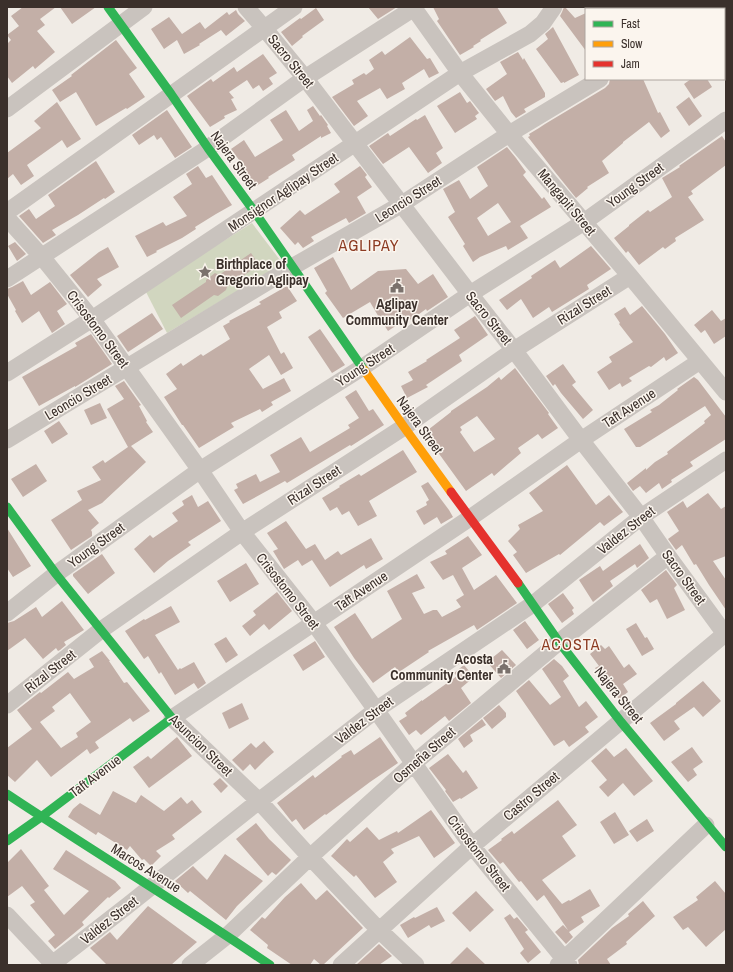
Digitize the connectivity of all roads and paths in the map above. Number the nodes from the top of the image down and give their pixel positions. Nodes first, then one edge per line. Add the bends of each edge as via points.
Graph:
1 (108, 7) edge
2 (144, 7) edge
3 (246, 7) edge
4 (294, 7) edge
5 (554, 7) edge
6 (414, 8) edge
7 (120, 25) junction
8 (264, 28) junction
9 (460, 73) junction
10 (305, 78) junction
11 (598, 80) edge
12 (171, 94) junction
13 (7, 110) edge
14 (726, 120) edge
15 (509, 134) junction
16 (355, 144) junction
17 (208, 148) junction
18 (402, 204) junction
19 (254, 210) junction
20 (7, 212) edge
21 (7, 218) edge
22 (584, 222) junction
23 (42, 257) junction
24 (292, 267) junction
25 (630, 276) junction
26 (7, 279) edge
27 (470, 294) junction
28 (92, 319) junction
29 (514, 350) junction
30 (700, 361) junction
31 (363, 367) junction
32 (127, 368) junction
33 (7, 373) edge
34 (726, 392) edge
35 (404, 427) junction
36 (7, 440) edge
37 (581, 440) junction
38 (726, 460) edge
39 (200, 470) junction
40 (7, 507) edge
41 (641, 517) junction
42 (470, 518) junction
43 (242, 532) junction
44 (668, 556) junction
45 (56, 574) junction
46 (533, 604) junction
47 (7, 613) edge
48 (314, 623) junction
49 (101, 630) junction
50 (726, 633) edge
51 (559, 642) junction
52 (7, 705) edge
53 (376, 710) junction
54 (172, 718) junction
55 (621, 722) junction
56 (414, 763) junction
57 (7, 794) edge
58 (259, 800) junction
59 (41, 818) junction
60 (706, 825) junction
61 (7, 841) edge
62 (472, 846) junction
63 (726, 847) edge
64 (310, 857) junction
65 (151, 887) junction
66 (7, 915) edge
67 (379, 930) junction
68 (228, 935) junction
69 (564, 963) edge
70 (52, 965) edge
71 (190, 965) edge
72 (270, 965) edge
73 (341, 965) edge
74 (416, 965) edge

1 - 7 street, Najera Street
2 - 7 street
3 - 8 street, Sacro Street
4 - 8 street
5 - 9 street, Monsignor Aglipay Street via 543,23 530,34
6 - 9 street, Mangapit Street
6 - 10 street
7 - 12 street, Najera Street
7 - 13 street
8 - 10 street, Sacro Street
8 - 12 street
9 - 15 street, Mangapit Street
9 - 16 street, Monsignor Aglipay Street
10 - 16 street, Sacro Street
10 - 17 street
11 - 15 street, Leoncio Street
12 - 17 street, Najera Street
12 - 20 street
14 - 22 street, Young Street
15 - 18 street, Leoncio Street
15 - 22 street, Mangapit Street
16 - 18 street, Sacro Street
16 - 19 street, Monsignor Aglipay Street
17 - 19 street, Najera Street
17 - 23 street
18 - 24 street, Leoncio Street
18 - 27 street, Sacro Street
19 - 24 street, Najera Street
19 - 28 street, Monsignor Aglipay Street
21 - 23 street, Crisostomo Street
22 - 25 street, Mangapit Street
22 - 27 street, Young Street
23 - 26 street
23 - 28 street, Crisostomo Street
24 - 31 street, Najera Street
24 - 32 street, Leoncio Street
25 - 29 street, Rizal Street
25 - 30 street, Mangapit Street
27 - 29 street, Sacro Street
27 - 31 street, Young Street
28 - 32 street, Crisostomo Street
28 - 33 street, Monsignor Aglipay Street
29 - 35 street, Rizal Street
29 - 37 street, Sacro Street
30 - 34 street, Mangapit Street
30 - 37 street, Taft Avenue
31 - 35 street, Najera Street
31 - 39 street, Young Street
32 - 36 street, Leoncio Street
32 - 39 street, Crisostomo Street
35 - 42 street, Najera Street
35 - 43 street, Rizal Street
37 - 41 street, Sacro Street
37 - 42 street, Taft Avenue
38 - 41 street, Valdez Street
39 - 43 street, Crisostomo Street
39 - 45 street, Young Street
40 - 45 street, Asuncion Street
41 - 44 street, Sacro Street
41 - 46 street, Valdez Street
42 - 46 street, Najera Street
42 - 48 street, Taft Avenue
43 - 48 street, Crisostomo Street
43 - 49 street, Rizal Street
44 - 50 street, Sacro Street
44 - 51 street, Osmeña Street
45 - 47 street, Young Street
45 - 49 street, Asuncion Street
46 - 51 street, Najera Street
46 - 53 street, Valdez Street
48 - 53 street, Crisostomo Street
48 - 54 street, Taft Avenue
49 - 52 street, Rizal Street
49 - 54 street, Asuncion Street
50 - 55 street, Castro Street
51 - 55 street, Najera Street
51 - 56 street, Osmeña Street
53 - 56 street, Crisostomo Street
53 - 58 street, Valdez Street
54 - 58 street, Asuncion Street
54 - 59 street, Taft Avenue
55 - 60 street, Najera Street
55 - 62 street, Castro Street
56 - 62 street, Crisostomo Street
56 - 64 street, Osmeña Street
57 - 59 street, Marcos Avenue
58 - 64 street, Asuncion Street
58 - 65 street, Valdez Street
59 - 61 street, Taft Avenue
59 - 65 street, Marcos Avenue
60 - 63 street, Najera Street
60 - 69 street
62 - 67 street, Castro Street
62 - 69 street, Crisostomo Street
64 - 67 street, Asuncion Street
64 - 68 street, Osmeña Street
65 - 68 street, Marcos Avenue
65 - 70 street, Valdez Street
66 - 70 street
67 - 73 street, Castro Street
67 - 74 street, Asuncion Street
68 - 71 street, Osmeña Street
68 - 72 street, Marcos Avenue

